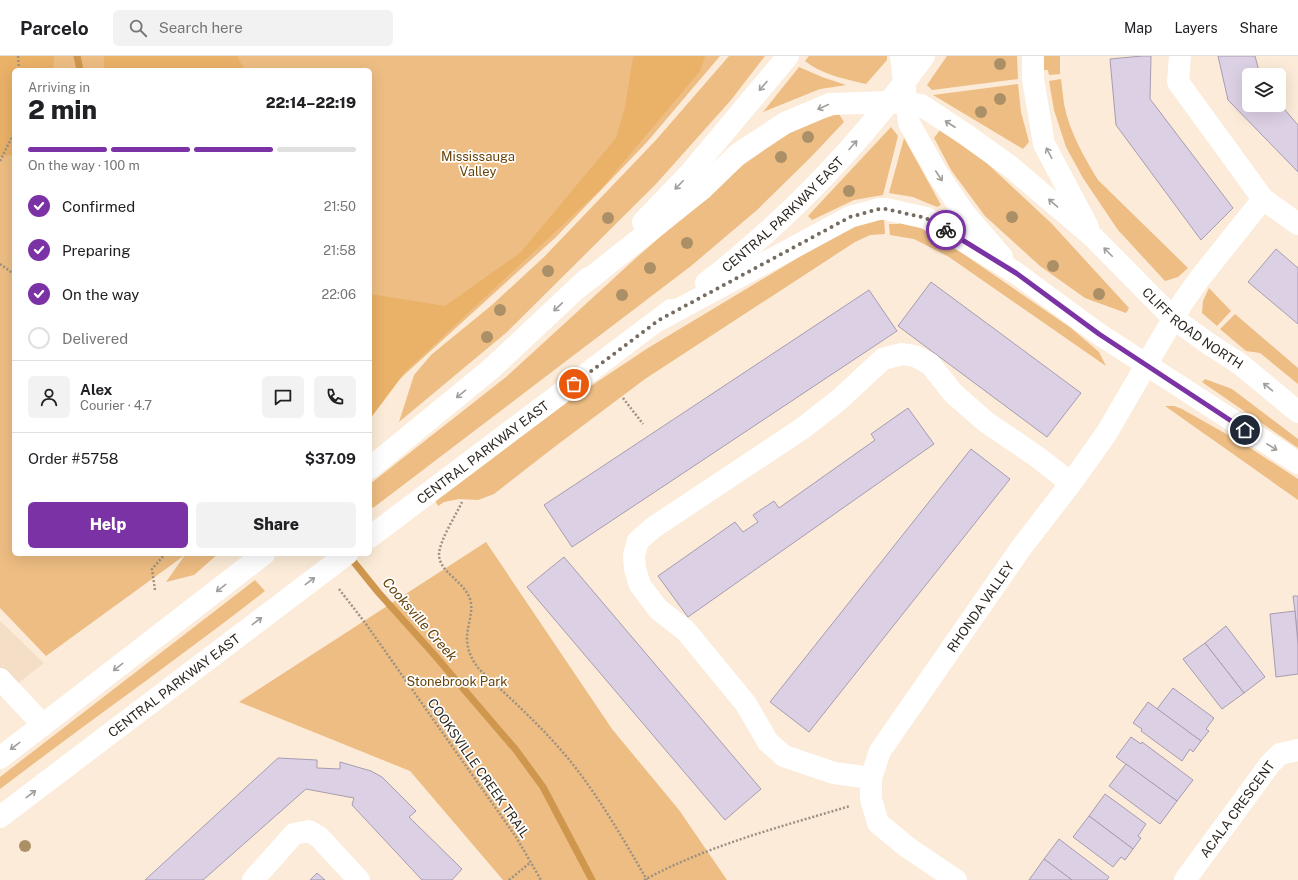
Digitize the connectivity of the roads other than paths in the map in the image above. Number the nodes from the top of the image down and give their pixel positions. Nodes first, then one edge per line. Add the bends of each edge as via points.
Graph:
1 (788, 56) edge
2 (901, 56) edge
3 (924, 56) edge
4 (1033, 56) edge
5 (1180, 56) edge
6 (900, 96) junction
7 (1263, 199) junction
8 (1298, 224) edge
9 (1093, 237) junction
10 (1016, 273) junction
11 (578, 288) junction
12 (1173, 318) junction
13 (659, 320) junction
14 (1146, 364) junction
15 (1298, 412) edge
16 (1298, 463) edge
17 (372, 466) edge
18 (1071, 483) junction
19 (372, 535) edge
20 (344, 556) edge
21 (258, 559) edge
22 (0, 679) edge
23 (43, 725) junction
24 (1298, 750) edge
25 (0, 758) edge
26 (871, 789) junction
27 (0, 817) edge
28 (253, 880) edge
29 (359, 880) edge
30 (956, 880) edge
31 (1185, 880) edge

1 -> 11 street via 690,173
2 - 6 street
3 - 6 street, CENTRAL PARKWAY EAST
9 -> 4 street via 1044,144 1033,79
5 - 7 street via 1178,82
9 -> 6 street via 1011,167 977,142 921,105
6 -> 10 street via 909,123 937,173 964,213
6 -> 11 street via 830,104 785,124 738,154 701,190
13 -> 6 street, CENTRAL PARKWAY EAST via 736,259 816,186
7 - 8 street
7 - 12 street, RHONDA VALLEY via 1200,278
12 -> 9 street, CLIFF ROAD NORTH
10 - 13 street via 926,218 879,209 850,217
10 - 14 street via 1099,334
11 -> 17 street via 492,368
12 - 14 street, RHONDA VALLEY
15 -> 12 street, CLIFF ROAD NORTH via 1240,364
13 - 19 street, CENTRAL PARKWAY EAST
14 -> 16 street
14 - 18 street, RHONDA VALLEY via 1106,434
18 - 26 street, RHONDA VALLEY via 1021,548 880,751
18 - 26 street via 986,422 953,393 930,364 915,356 902,354 883,359 840,399 803,428 654,527 638,541 634,555 640,585 658,609 686,632 746,704 768,742 784,756
27 -> 20 street, CENTRAL PARKWAY EAST
21 -> 23 street
22 - 23 street
23 -> 25 street
24 - 31 street, ACALA CRESCENT via 1280,754 1270,764
26 - 30 street via 878,823 907,847
28 - 29 street via 294,834 309,831 319,837

